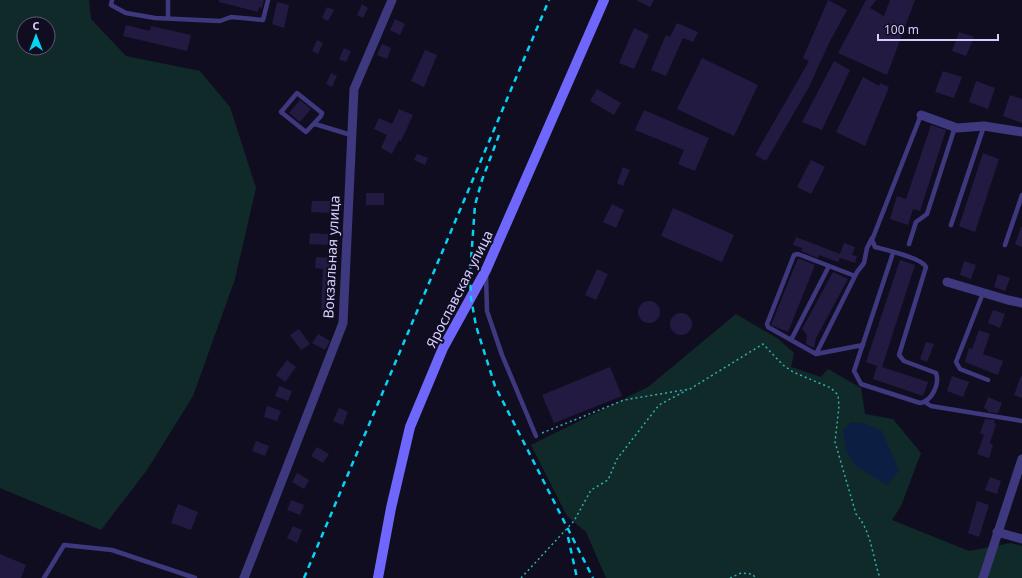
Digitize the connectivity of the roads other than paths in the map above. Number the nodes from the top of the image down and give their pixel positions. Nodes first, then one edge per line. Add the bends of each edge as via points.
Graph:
1 (112, 0) edge
2 (168, 0) edge
3 (268, 0) edge
4 (392, 0) edge
5 (604, 0) edge
6 (168, 18) junction
7 (921, 115) joint
8 (315, 124) junction
9 (984, 126) junction
10 (955, 127) junction
11 (1022, 132) edge
12 (351, 135) junction
13 (1022, 195) edge
14 (951, 226) dead end
15 (873, 236) junction
16 (909, 244) dead end
17 (1005, 245) dead end
18 (893, 253) junction
19 (829, 266) junction
20 (486, 270) junction
21 (855, 276) junction
22 (947, 282) dead end
23 (983, 293) junction
24 (1022, 303) edge
25 (791, 340) junction
26 (863, 345) junction
27 (816, 354) junction
28 (988, 380) dead end
29 (925, 402) junction
30 (1022, 421) edge
31 (536, 436) road end
32 (1022, 459) edge
33 (997, 532) junction
34 (1022, 539) edge
35 (44, 578) edge
36 (195, 578) edge
37 (244, 578) edge
38 (378, 578) edge
39 (983, 578) edge

1 - 6 lane via 111,5 126,13
2 - 6 lane
3 - 6 lane via 263,20 231,17 220,21
4 - 12 street, Вокзальная улица via 354,89
5 - 20 main road, Ярославская улица
7 - 10 street
7 - 15 lane
8 - 8 lane via 309,131 303,132 282,114 282,109 294,94 300,94 320,110 321,116
8 - 12 lane
9 - 10 street
9 - 11 street
9 - 14 lane
10 - 16 lane via 927,214 916,222
12 - 37 street, Вокзальная улица via 343,323
13 - 17 lane
15 - 18 lane via 875,247
15 - 21 lane via 864,263
18 - 26 lane
18 - 29 lane via 922,262 926,267 899,354 904,361 936,373 931,398
19 - 21 lane
19 - 25 lane
19 - 25 lane via 798,254 794,255 767,324
20 - 31 lane via 487,311 502,355
20 - 38 main road, Ярославская улица via 443,348 410,427
21 - 27 lane
22 - 23 street
23 - 24 street
23 - 28 lane via 956,362 960,369
25 - 27 lane
26 - 27 lane
26 - 29 lane via 854,371 861,384 920,403
29 - 30 lane via 931,406
32 - 33 street
33 - 34 street
33 - 39 street
35 - 36 lane via 64,544 112,550

